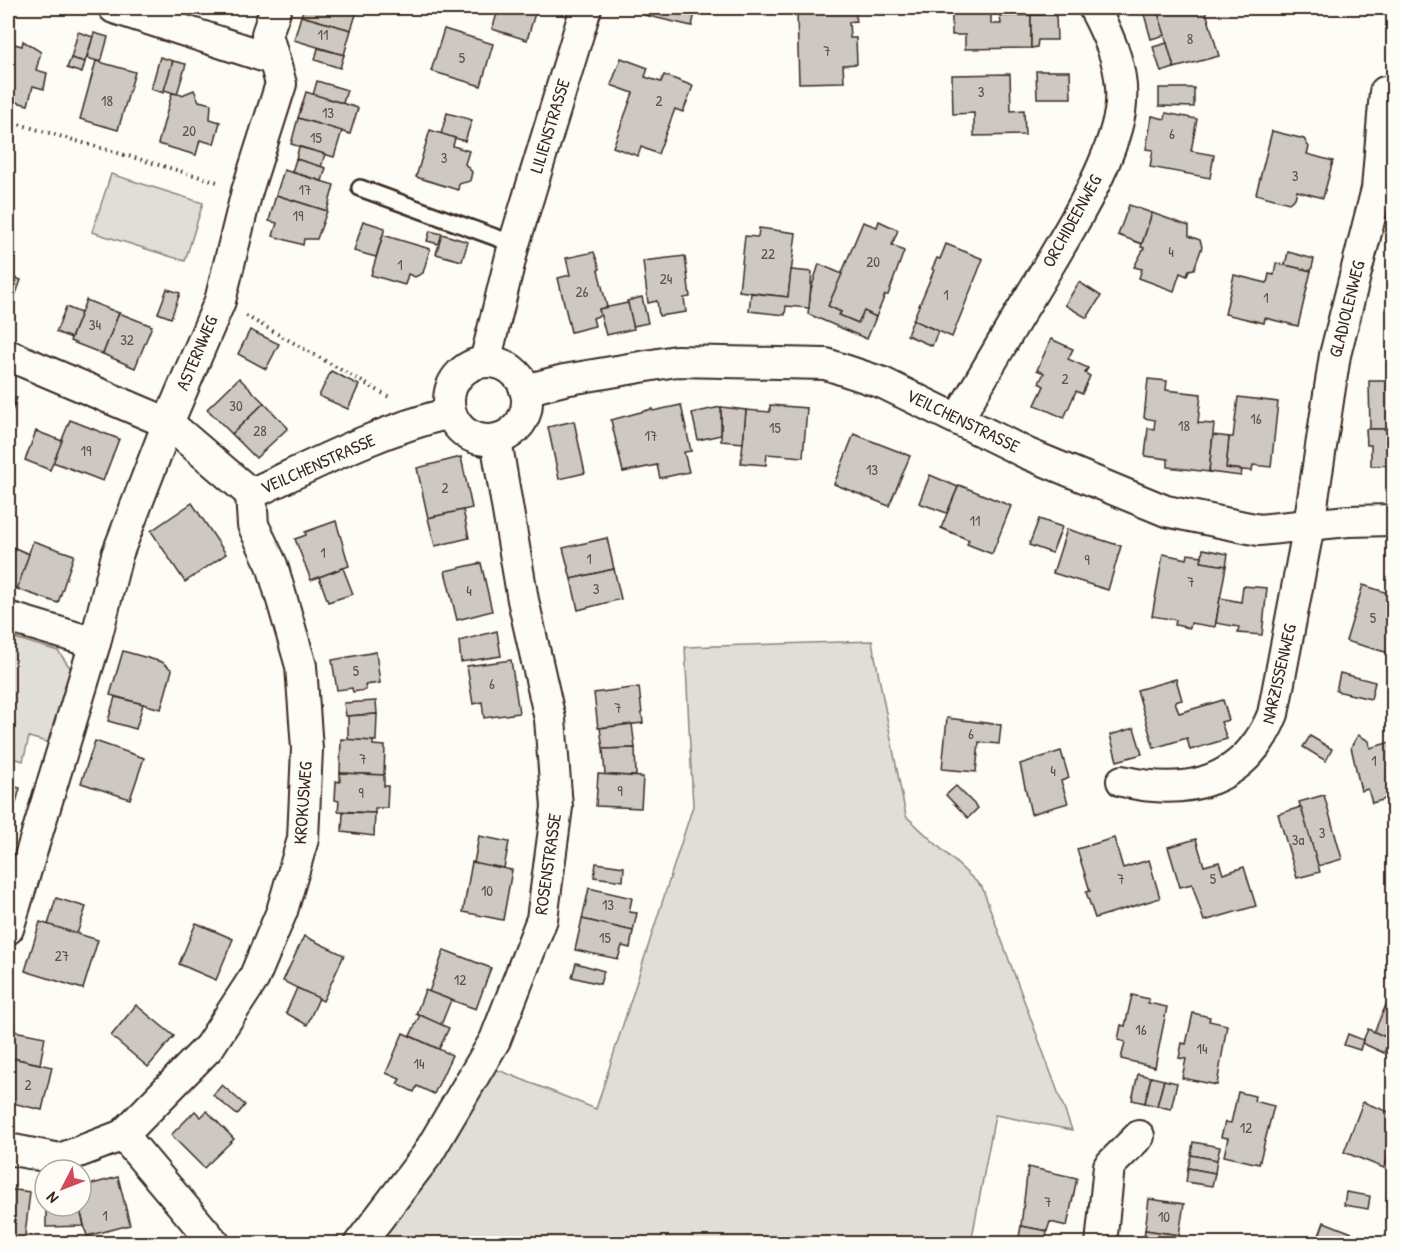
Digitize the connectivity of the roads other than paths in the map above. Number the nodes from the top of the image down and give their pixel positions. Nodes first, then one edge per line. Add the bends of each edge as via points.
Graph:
1 (114, 8) edge
2 (276, 8) edge
3 (586, 8) edge
4 (1094, 8) edge
5 (272, 59) junction
6 (1385, 92) dead end
7 (360, 188) dead end
8 (514, 244) junction
9 (8, 355) edge
10 (485, 362) junction
11 (525, 390) junction
12 (438, 416) junction
13 (958, 419) junction
14 (168, 423) junction
15 (495, 440) junction
16 (250, 494) junction
17 (1394, 520) edge
18 (1309, 525) junction
19 (8, 616) edge
20 (94, 643) junction
21 (1122, 781) dead end
22 (13, 889) edge
23 (8, 929) edge
24 (123, 1136) junction
25 (1139, 1136) dead end
26 (8, 1149) edge
27 (215, 1244) edge
28 (359, 1244) edge
29 (1101, 1244) edge

1 - 5 street
2 - 5 street, ASTERNWEG via 267,34
3 - 8 street, LILIENSTRASSE
4 - 13 street, ORCHIDEENWEG via 1118,61 1120,94 1120,112 1100,174
5 - 14 street, ASTERNWEG via 281,84 247,191 220,301
6 - 18 street, GLADIOLENWEG via 1377,189 1335,355
7 - 8 lane
8 - 10 street, LILIENSTRASSE
9 - 14 street, VEILCHENSTRASSE
10 - 11 street via 502,365 517,375
10 - 12 street via 463,370
11 - 13 street, VEILCHENSTRASSE via 676,361 826,364 883,382
11 - 15 street via 526,406 521,421 510,433
12 - 15 street via 476,439
12 - 16 street, VEILCHENSTRASSE via 342,452
13 - 18 street, VEILCHENSTRASSE via 1028,454 1166,511 1259,530
14 - 16 street, VEILCHENSTRASSE
14 - 20 street, ASTERNWEG via 117,555
15 - 28 street, ROSENSTRASSE via 523,600 550,719 557,807 542,919 495,1040 427,1155
16 - 24 street, KROKUSWEG via 253,525 272,565 301,666 307,749 303,839 282,911 254,978 209,1047
17 - 18 street, VEILCHENSTRASSE
18 - 21 street, NARZISSENWEG via 1273,714 1258,743 1234,767 1212,780 1179,788
19 - 20 street
20 - 22 street, ASTERNWEG
22 - 23 street, ASTERNWEG
24 - 26 street via 60,1159
24 - 27 street
25 - 29 street via 1109,1166

